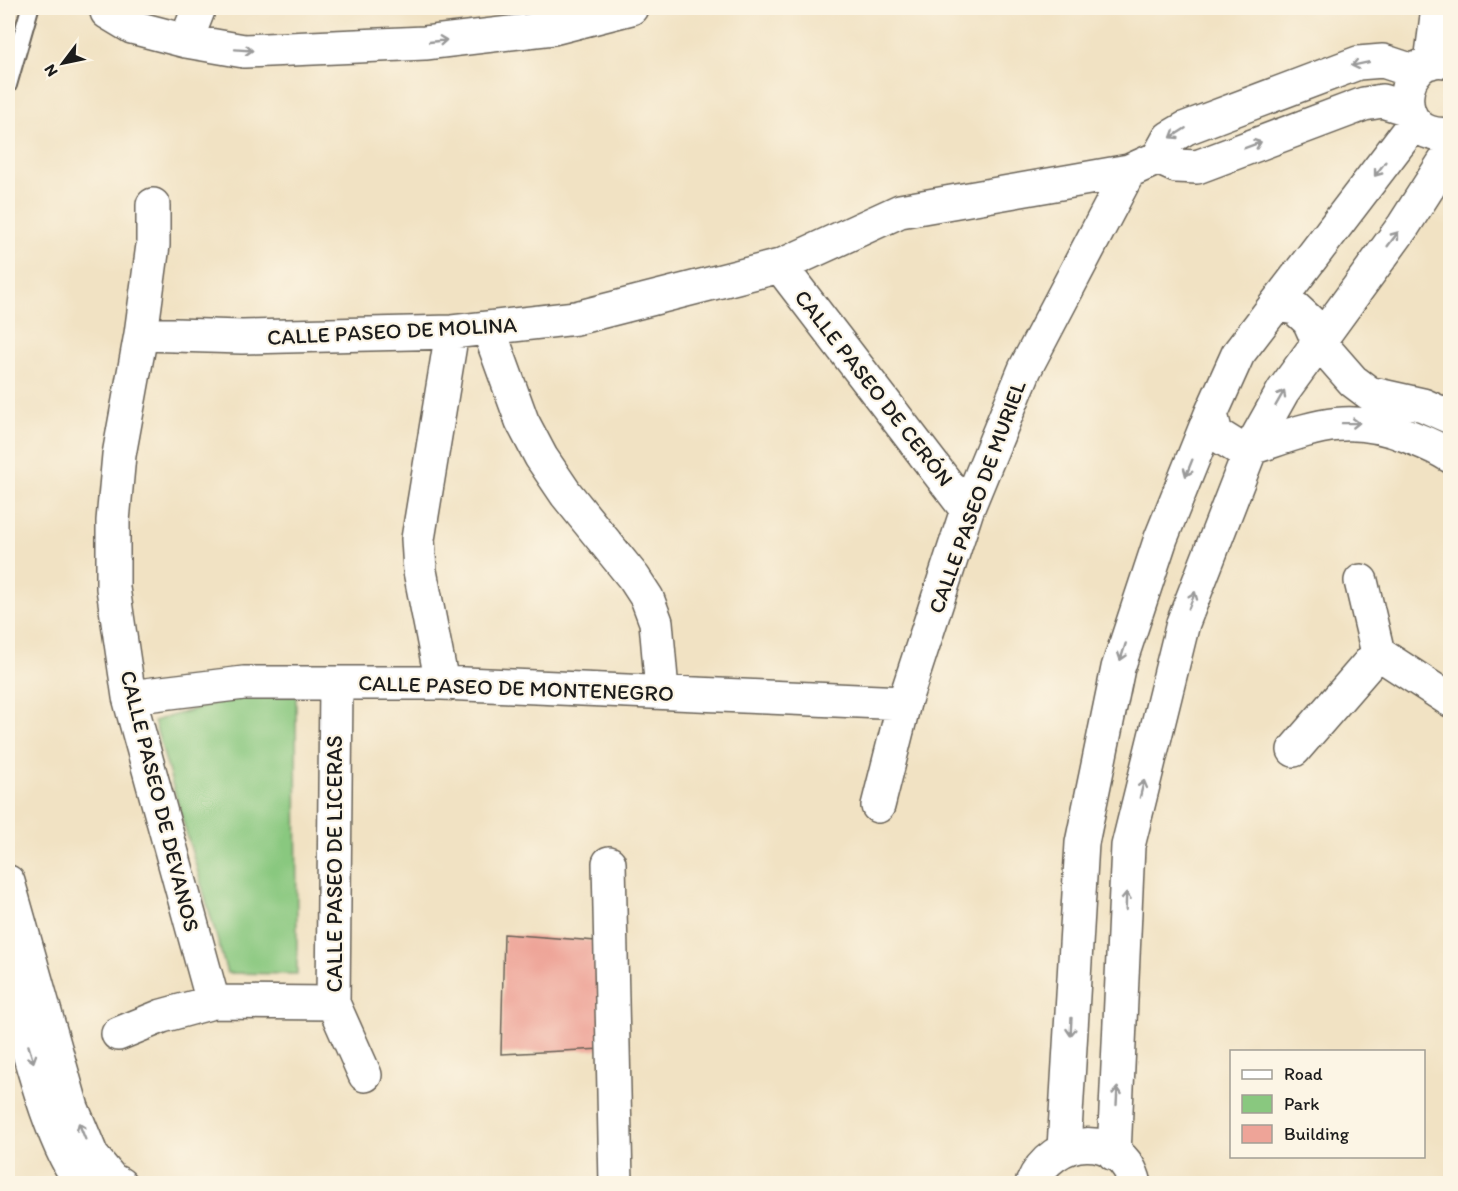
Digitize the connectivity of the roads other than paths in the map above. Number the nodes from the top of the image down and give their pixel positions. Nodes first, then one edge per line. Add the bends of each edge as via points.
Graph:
1 (30, 8) edge
2 (199, 8) edge
3 (631, 8) edge
4 (1438, 8) edge
5 (107, 12) dead end
6 (543, 18) edge
7 (186, 41) junction
8 (1433, 65) edge
9 (8, 85) edge
10 (1411, 116) junction
11 (1450, 134) edge
12 (1450, 153) edge
13 (1143, 164) junction
14 (153, 205) dead end
15 (780, 266) junction
16 (1278, 305) junction
17 (489, 330) junction
18 (452, 332) junction
19 (141, 334) junction
20 (1318, 341) junction
21 (1211, 414) junction
22 (1450, 417) edge
23 (1251, 448) junction
24 (1450, 456) edge
25 (967, 510) junction
26 (1361, 580) dead end
27 (1378, 653) junction
28 (442, 683) junction
29 (336, 684) junction
30 (662, 691) junction
31 (129, 697) junction
32 (1450, 700) edge
33 (904, 704) junction
34 (1294, 750) dead end
35 (878, 806) dead end
36 (1088, 816) junction
37 (1134, 822) junction
38 (609, 862) dead end
39 (8, 882) edge
40 (8, 978) edge
41 (1073, 990) junction
42 (1122, 990) junction
43 (213, 1002) junction
44 (333, 1003) junction
45 (118, 1034) dead end
46 (365, 1075) dead end
47 (1064, 1148) junction
48 (1114, 1154) junction
49 (83, 1184) edge
50 (120, 1184) edge
51 (616, 1184) edge
52 (1032, 1184) edge
53 (1135, 1184) edge

1 - 9 lane
2 - 7 street
3 - 6 street
4 - 8 street
5 - 7 street via 132,27
7 -> 6 street via 244,51 425,43
8 - 10 street via 1408,84 1406,96
8 -> 13 street via 1358,63 1186,128 1169,138
10 - 11 street, CALLE PASEO DE MOLINA via 1426,132
13 -> 10 street, CALLE PASEO DE MOLINA via 1197,166 1364,104 1382,101
10 -> 16 street
20 -> 12 street via 1404,225
13 - 15 street, CALLE PASEO DE MOLINA via 900,211
13 - 25 street, CALLE PASEO DE MURIEL via 1025,369
14 - 19 street, CALLE PASEO DE DEVANOS via 153,245
15 - 17 street, CALLE PASEO DE MOLINA via 576,318
15 - 25 street, CALLE PASEO DE CERÓN
16 - 20 street via 1295,308 1309,321
16 - 21 street via 1238,354
17 - 18 street, CALLE PASEO DE MOLINA
17 - 30 street via 522,420 541,457 647,598 656,622
18 - 19 street, CALLE PASEO DE MOLINA via 242,337
18 - 28 street via 418,539 420,571
19 - 31 street, CALLE PASEO DE DEVANOS via 119,455 113,521 113,588
20 - 22 street via 1353,381 1369,393 1423,405
23 -> 20 street via 1283,391
21 - 23 street via 1216,434 1240,449
21 -> 36 street via 1161,538 1118,668
23 -> 24 street via 1315,427 1359,422 1388,428
37 -> 23 street via 1183,623
25 - 33 street, CALLE PASEO DE MURIEL
26 - 27 street
27 - 32 street
27 - 34 street
28 - 29 street, CALLE PASEO DE MONTENEGRO
28 - 30 street, CALLE PASEO DE MONTENEGRO
29 - 31 street, CALLE PASEO DE MONTENEGRO via 244,682
29 - 44 street, CALLE PASEO DE LICERAS
30 - 33 street, CALLE PASEO DE MONTENEGRO
31 - 43 street, CALLE PASEO DE DEVANOS
33 - 35 street, CALLE PASEO DE MURIEL
36 - 37 street
36 - 41 street via 1082,843
42 -> 37 street via 1128,846
38 - 51 street
50 -> 39 street via 92,1156 72,1108
40 -> 49 street via 49,1115 70,1168
41 - 42 street
41 -> 47 street
48 -> 42 street
43 - 44 street
43 - 45 street via 162,1016
44 - 46 street, CALLE PASEO DE LICERAS
47 - 48 street via 1088,1145
47 - 52 street via 1049,1157
48 - 53 street via 1126,1165

